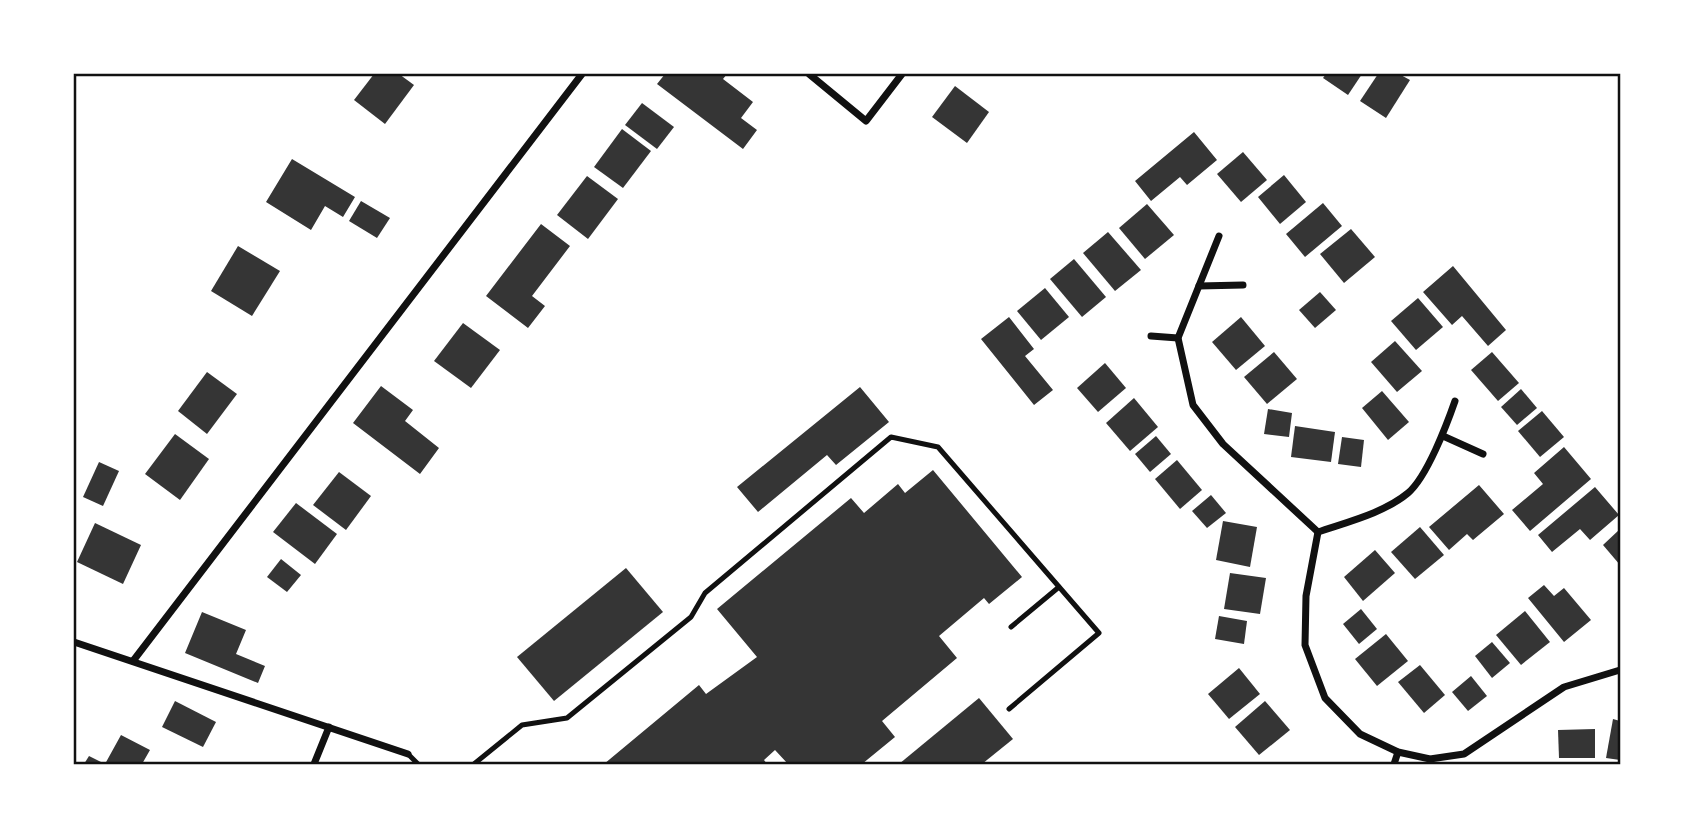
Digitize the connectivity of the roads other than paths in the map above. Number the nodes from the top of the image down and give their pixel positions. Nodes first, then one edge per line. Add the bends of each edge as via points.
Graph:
1 (582, 74) edge
2 (809, 74) edge
3 (902, 74) edge
4 (1219, 236) dead end
5 (1242, 285) dead end
6 (1199, 286) junction
7 (1152, 336) dead end
8 (1178, 338) junction
9 (1455, 401) dead end
10 (1443, 436) junction
11 (1483, 454) dead end
12 (1318, 532) junction
13 (1059, 587) junction
14 (1011, 626) dead end
15 (74, 642) edge
16 (132, 662) junction
17 (1620, 670) edge
18 (1009, 709) dead end
19 (329, 727) junction
20 (1398, 752) junction
21 (408, 754) joint
22 (314, 765) edge
23 (418, 765) edge
24 (474, 765) edge
25 (1394, 765) edge

1 - 16 street
2 - 3 street via 866,121
4 - 6 street
5 - 6 street
6 - 8 street
7 - 8 street
8 - 12 street via 1193,405 1223,444
9 - 10 street
10 - 11 street
10 - 12 street via 1409,492 1363,517
12 - 20 street via 1306,596 1306,645 1325,698 1360,734
13 - 14 lane
13 - 18 lane via 1099,633
13 - 24 lane via 938,447 891,437 705,593 691,617 567,718 523,725
15 - 16 street
16 - 19 street
17 - 20 street via 1564,687 1464,754 1430,759
19 - 21 street
19 - 22 street
20 - 25 street
21 - 23 lane

